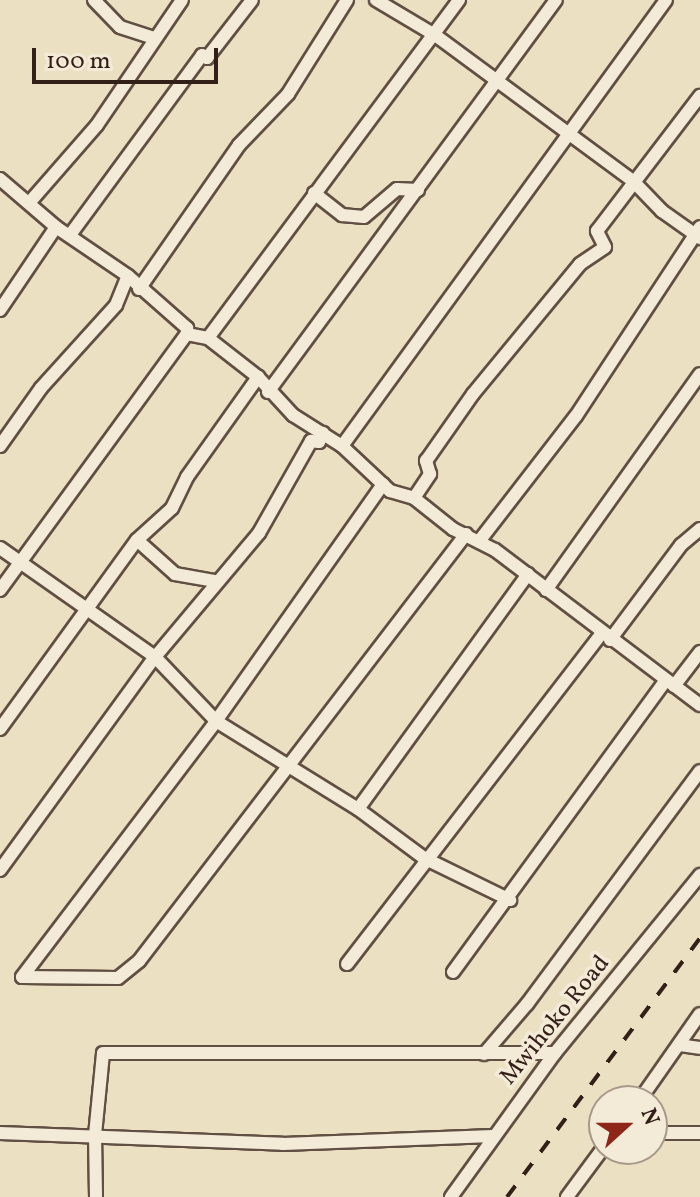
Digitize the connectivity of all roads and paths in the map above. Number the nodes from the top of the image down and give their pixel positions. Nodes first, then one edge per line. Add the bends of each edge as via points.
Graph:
1 (94, 0) edge
2 (182, 0) edge
3 (252, 0) edge
4 (347, 0) edge
5 (376, 0) edge
6 (459, 0) edge
7 (556, 0) edge
8 (666, 0) edge
9 (435, 35) junction
10 (153, 38) junction
11 (493, 82) junction
12 (700, 96) edge
13 (567, 133) junction
14 (0, 179) edge
15 (633, 181) junction
16 (418, 190) junction
17 (314, 193) junction
18 (29, 203) junction
19 (56, 227) junction
20 (698, 233) edge
21 (70, 235) junction
22 (128, 276) junction
23 (139, 289) junction
24 (0, 310) edge
25 (187, 334) junction
26 (208, 338) junction
27 (700, 374) edge
28 (258, 377) junction
29 (268, 392) junction
30 (323, 433) junction
31 (0, 446) edge
32 (342, 446) junction
33 (383, 484) junction
34 (414, 498) junction
35 (700, 529) edge
36 (466, 534) junction
37 (137, 540) junction
38 (480, 540) junction
39 (0, 548) edge
40 (23, 560) junction
41 (528, 574) junction
42 (215, 581) junction
43 (0, 590) edge
44 (546, 590) junction
45 (87, 612) junction
46 (606, 636) junction
47 (700, 652) edge
48 (155, 657) junction
49 (669, 684) junction
50 (700, 705) edge
51 (216, 721) junction
52 (0, 729) edge
53 (286, 765) junction
54 (700, 771) edge
55 (358, 809) junction
56 (424, 858) junction
57 (0, 870) edge
58 (700, 875) edge
59 (510, 900) junction
60 (347, 964) dead end
61 (453, 972) dead end
62 (700, 1014) edge
63 (679, 1045) junction
64 (700, 1048) edge
65 (555, 1053) junction
66 (484, 1054) junction
67 (650, 1085) edge
68 (0, 1133) edge
69 (668, 1133) edge
70 (700, 1133) edge
71 (493, 1136) junction
72 (95, 1139) junction
73 (591, 1165) edge
74 (96, 1197) edge
75 (451, 1197) edge
76 (567, 1197) edge

1 - 10 street via 120,27
2 - 10 street
3 - 21 street via 207,58 202,55
4 - 23 street via 288,94 239,145
5 - 9 street
6 - 9 street
7 - 11 street
8 - 13 street
9 - 11 street
9 - 17 street
10 - 18 street via 97,125
11 - 13 street
11 - 16 street
12 - 15 street
13 - 15 street
13 - 32 street
14 - 18 street
15 - 20 street
15 - 34 street via 597,231 605,247 580,264 473,394 426,461 430,474
16 - 17 street via 397,189 364,217 342,215
16 - 29 street
17 - 26 street
18 - 19 street
19 - 21 street
19 - 24 street
20 - 38 street via 576,416
21 - 22 street
22 - 23 street
22 - 31 street via 116,305 41,388
23 - 25 street via 187,328
25 - 26 street
25 - 40 street
26 - 28 street
27 - 44 street
28 - 29 street
28 - 37 street via 187,477 172,508
29 - 30 street
30 - 32 street
30 - 42 street via 319,442 311,441 259,533
32 - 33 street
33 - 34 street
33 - 51 street
34 - 36 street
35 - 46 street
36 - 38 street
36 - 53 street
37 - 42 street via 175,574
37 - 45 street
38 - 41 street
39 - 40 street
40 - 43 street
40 - 45 street
41 - 44 street
41 - 55 street
42 - 48 street
44 - 46 street
45 - 48 street
45 - 52 street
46 - 49 street
46 - 56 street
47 - 49 street
48 - 51 street
48 - 57 street
49 - 50 street
49 - 59 street
51 - 53 street
51 - 53 street via 22,977 118,978 127,972
53 - 55 street
54 - 66 street
55 - 56 street
56 - 59 street
56 - 60 street
58 - 65 street, Mwihoko Road
59 - 61 street
62 - 63 street
63 - 64 street
63 - 67 street
65 - 66 street
65 - 71 street, Mwihoko Road
66 - 72 street via 110,1051 99,1058
68 - 72 street
69 - 70 street
71 - 72 street via 283,1144
71 - 75 street, Mwihoko Road
72 - 74 street
73 - 76 street

